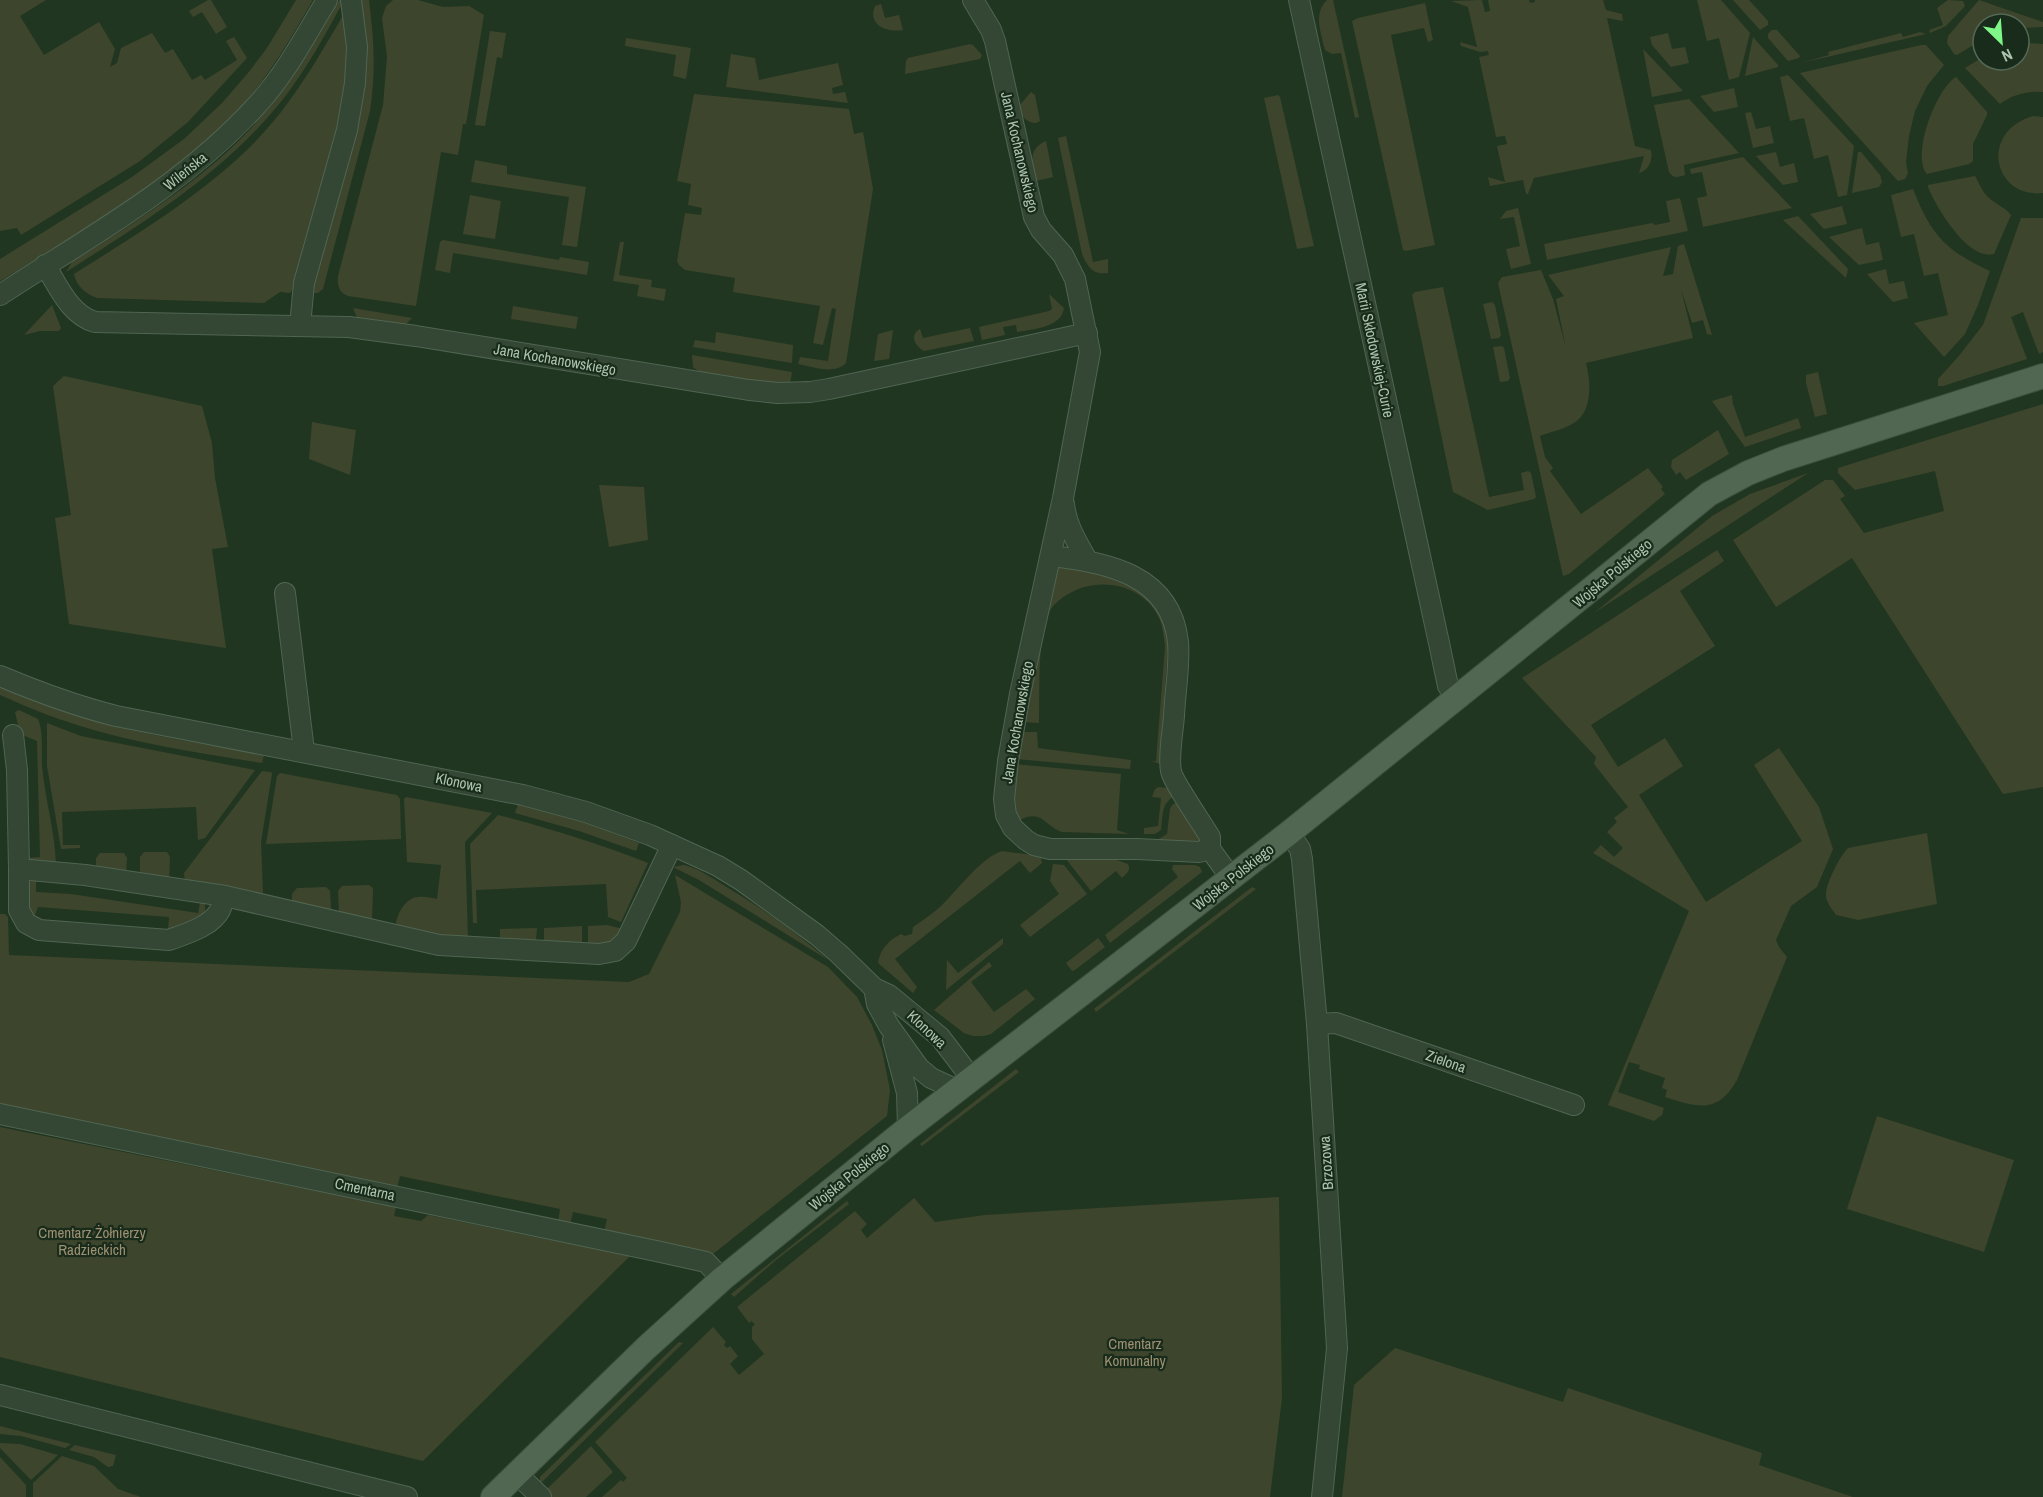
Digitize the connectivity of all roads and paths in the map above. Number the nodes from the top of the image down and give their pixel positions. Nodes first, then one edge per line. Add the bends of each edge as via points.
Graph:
1 (327, 0) edge
2 (351, 0) edge
3 (973, 0) edge
4 (1299, 0) edge
5 (45, 266) junction
6 (0, 295) edge
7 (300, 326) junction
8 (1088, 333) junction
9 (2036, 377) edge
10 (1063, 498) junction
11 (1051, 556) junction
12 (1087, 560) junction
13 (285, 593) dead end
14 (0, 676) edge
15 (1456, 698) junction
16 (13, 735) dead end
17 (304, 751) junction
18 (1290, 833) junction
19 (672, 845) junction
20 (1210, 849) junction
21 (19, 869) junction
22 (1231, 878) junction
23 (225, 896) junction
24 (874, 988) junction
25 (1317, 1024) junction
26 (889, 1026) junction
27 (964, 1084) junction
28 (1574, 1105) dead end
29 (0, 1114) edge
30 (908, 1128) junction
31 (722, 1279) junction
32 (0, 1395) edge
33 (517, 1474) junction
34 (346, 1482) junction
35 (331, 1497) edge
36 (408, 1497) edge
37 (493, 1497) edge
38 (541, 1497) edge
39 (1322, 1497) edge

1 - 5 street, Wileńska via 288,65 257,105 215,146 142,204
2 - 7 street via 357,47 355,83 347,130 304,283
3 - 8 street, Jana Kochanowskiego via 995,41 1034,217 1070,267
4 - 15 street, Marii Skłodowskiej-Curie via 1448,686
5 - 6 street, Wileńska
5 - 7 street, Jana Kochanowskiego via 75,311 95,322
7 - 8 street, Jana Kochanowskiego via 349,327 417,336 778,393 829,389
8 - 10 street, Jana Kochanowskiego via 1090,360
9 - 15 main road, Wojska Polskiego via 1783,459 1729,482 1678,518
10 - 11 street, Jana Kochanowskiego
10 - 12 street, Jana Kochanowskiego via 1065,516
11 - 12 street
11 - 20 street, Jana Kochanowskiego via 1014,726 1005,799 1006,815 1013,828 1041,847 1199,852
12 - 20 street via 1151,587 1175,623 1178,645 1171,772 1210,837
13 - 17 street
14 - 17 street, Klonowa via 61,701 116,716
15 - 18 main road, Wojska Polskiego
16 - 21 street
17 - 19 street, Klonowa via 553,802
18 - 22 main road, Wojska Polskiego
18 - 25 street, Brzozowa via 1302,859
19 - 23 street via 626,941 607,954 439,945
19 - 24 street, Klonowa via 718,866 783,909
20 - 22 street
21 - 23 street
21 - 23 street via 20,910 26,923 39,930 169,940 188,933 220,912
22 - 27 main road, Wojska Polskiego
24 - 26 street, Klonowa via 877,1004
24 - 27 street, Klonowa via 889,995 940,1037
25 - 28 street, Zielona via 1336,1023
25 - 39 street, Brzozowa via 1337,1348
26 - 27 street, Klonowa via 919,1068 931,1078
26 - 30 street, Klonowa via 907,1092
27 - 30 main road, Wojska Polskiego
29 - 31 street, Cmentarna via 706,1262
30 - 31 main road, Wojska Polskiego
31 - 33 main road, Wojska Polskiego
32 - 34 street
33 - 37 main road, Wojska Polskiego
33 - 38 street
34 - 35 street
34 - 36 street

